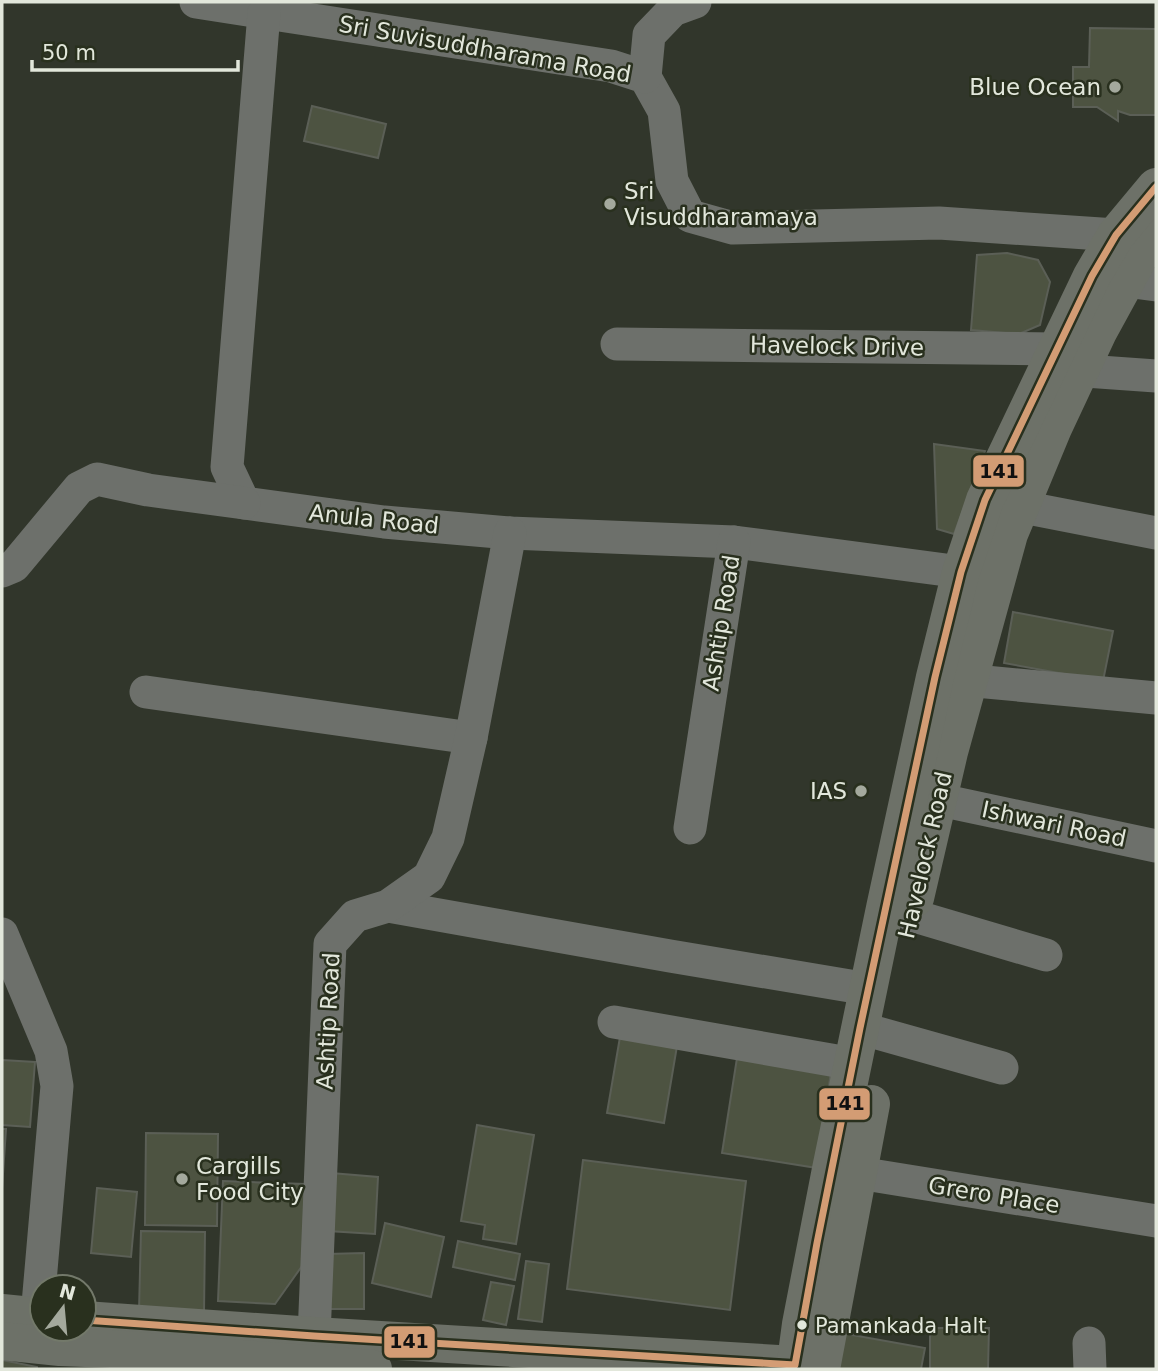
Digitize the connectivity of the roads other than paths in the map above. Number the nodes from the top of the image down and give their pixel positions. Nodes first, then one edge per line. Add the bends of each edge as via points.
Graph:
1 (196, 2) edge
2 (695, 2) edge
3 (264, 13) junction
4 (645, 77) junction
5 (1156, 187) edge
6 (1139, 238) edge
7 (1124, 281) edge
8 (617, 344) dead end
9 (1068, 362) junction
10 (1156, 376) edge
11 (244, 503) junction
12 (1003, 503) junction
13 (510, 533) junction
14 (1156, 533) edge
15 (734, 542) junction
16 (2, 571) edge
17 (978, 578) junction
18 (952, 679) junction
19 (146, 692) dead end
20 (1156, 698) edge
21 (471, 738) junction
22 (925, 796) junction
23 (690, 828) dead end
24 (1156, 846) edge
25 (388, 906) junction
26 (911, 915) junction
27 (2, 934) edge
28 (1046, 955) dead end
29 (868, 989) junction
30 (614, 1022) dead end
31 (866, 1042) junction
32 (1002, 1068) dead end
33 (844, 1171) junction
34 (1156, 1221) edge
35 (49, 1273) edge
36 (28, 1335) edge
37 (98, 1335) edge
38 (2, 1341) edge
39 (93, 1343) edge
40 (313, 1357) edge
41 (156, 1361) edge
42 (808, 1368) edge
43 (373, 1369) edge

1 - 3 street, Sri Suvisuddharama Road
2 - 4 street via 673,10 649,35
3 - 4 street, Sri Suvisuddharama Road via 611,66
3 - 11 street via 227,467
4 - 6 street, Sri Suvisuddharama Road via 664,111 673,181 690,216 733,228 939,223
5 - 6 main road, Havelock Road
6 - 7 main road, Havelock Road
7 - 9 main road, Havelock Road
8 - 9 street, Havelock Drive
9 - 10 street, Havelock Drive
9 - 12 main road, Havelock Road via 1053,428
11 - 13 street, Anula Road
11 - 16 street, Anula Road via 97,479 79,488 14,566
12 - 14 street
12 - 17 main road, Havelock Road via 1009,534
13 - 15 street, Anula Road
13 - 21 street, Ashtip Road
15 - 17 street, Anula Road
15 - 23 street, Ashtip Road
17 - 18 main road, Havelock Road
18 - 20 street
18 - 22 main road, Havelock Road via 949,751
19 - 21 street
21 - 25 street, Ashtip Road via 448,838 429,877
22 - 24 street, Ishwari Road
22 - 26 main road, Havelock Road
22 - 29 main road, Havelock Road
25 - 29 street
25 - 40 street, Ashtip Road via 355,916 330,944
26 - 28 street
26 - 31 main road, Havelock Road
27 - 35 street via 51,1051 57,1086
29 - 31 main road, Havelock Road
30 - 31 street
31 - 32 street
31 - 33 main road, Havelock Road
33 - 34 street, Grero Place
33 - 42 main road, Havelock Road
36 - 38 main road
37 - 40 main road
39 - 41 main road
40 - 41 main road
40 - 42 main road
40 - 43 main road

